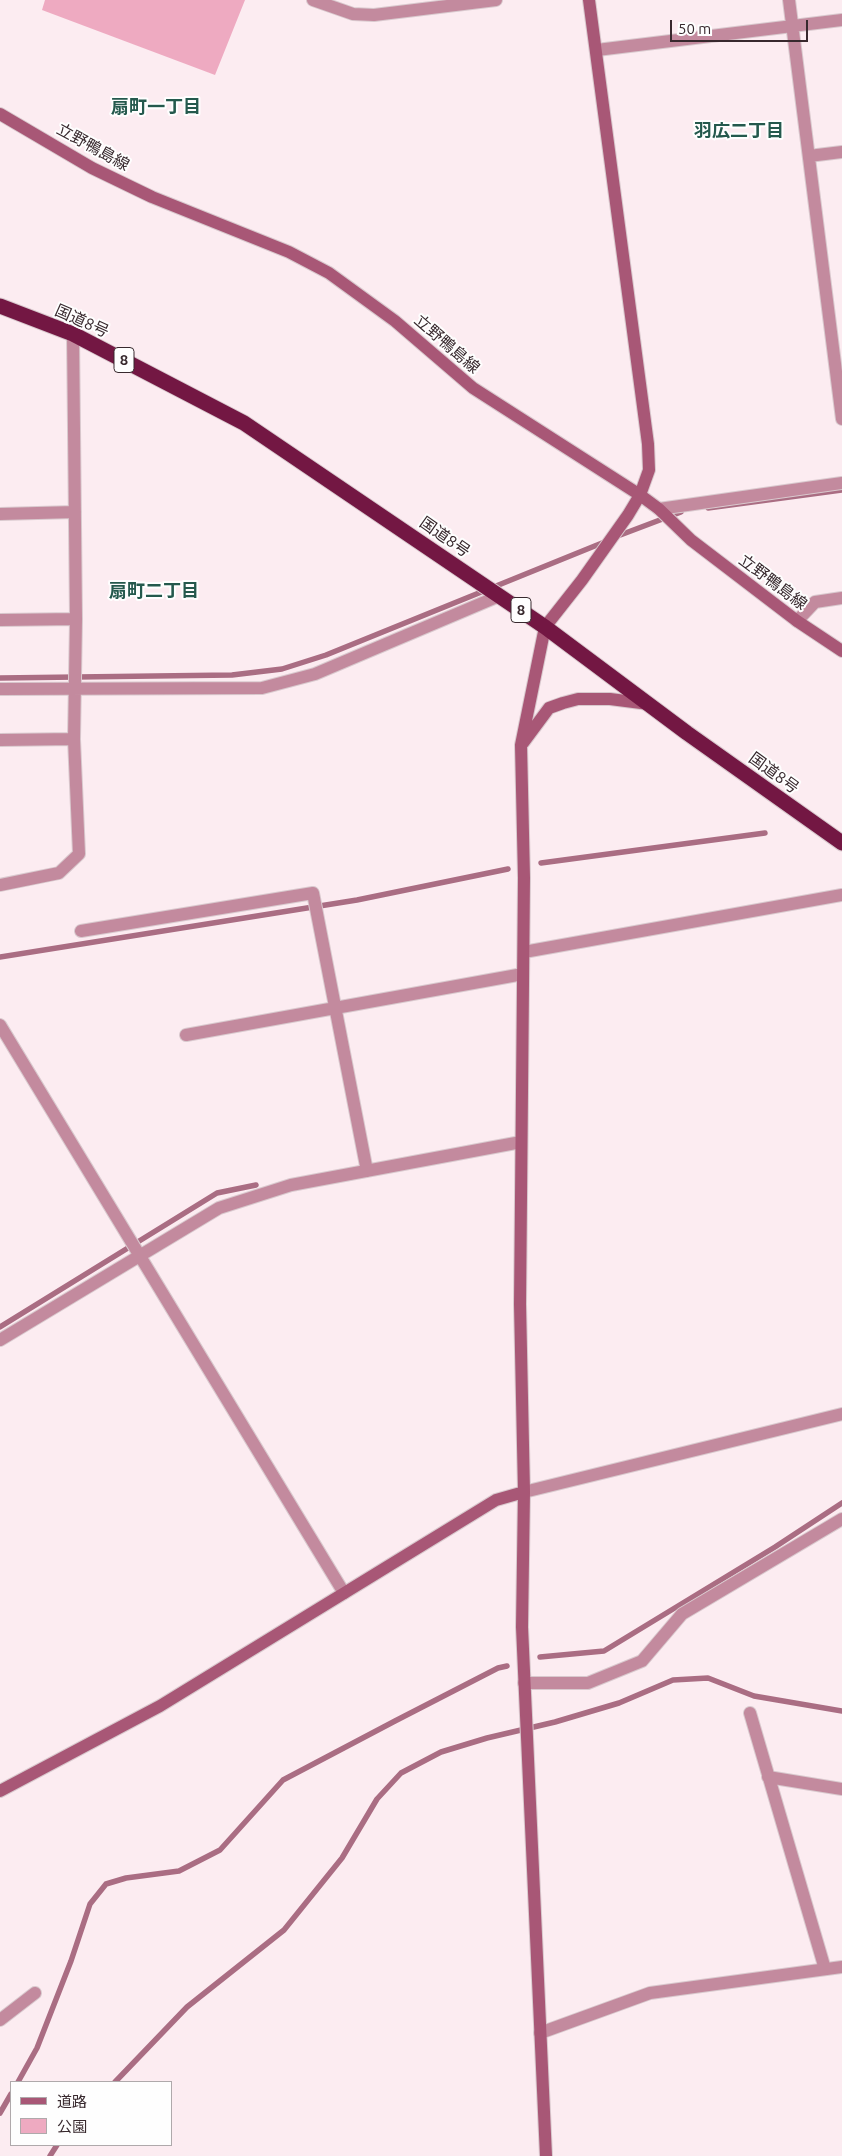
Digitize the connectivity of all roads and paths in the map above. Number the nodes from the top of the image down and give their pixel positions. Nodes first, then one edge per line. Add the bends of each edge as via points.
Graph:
1 (313, 0) edge
2 (496, 0) edge
3 (590, 0) edge
4 (789, 0) edge
5 (842, 20) edge
6 (792, 25) junction
7 (597, 50) junction
8 (0, 114) edge
9 (842, 152) edge
10 (809, 156) junction
11 (0, 306) edge
12 (73, 334) junction
13 (838, 348) edge
14 (842, 419) edge
15 (842, 482) edge
16 (640, 495) junction
17 (659, 509) junction
18 (75, 512) junction
19 (0, 514) edge
20 (499, 596) junction
21 (842, 598) edge
22 (76, 619) junction
23 (0, 620) edge
24 (797, 621) junction
25 (545, 626) junction
26 (842, 651) edge
27 (0, 689) edge
28 (74, 689) junction
29 (649, 704) junction
30 (74, 739) junction
31 (0, 740) edge
32 (522, 745) junction
33 (842, 843) edge
34 (0, 885) edge
35 (842, 895) edge
36 (81, 931) dead end
37 (524, 952) junction
38 (523, 974) junction
39 (335, 1008) junction
40 (0, 1024) edge
41 (186, 1036) dead end
42 (521, 1142) junction
43 (367, 1171) junction
44 (136, 1248) junction
45 (0, 1340) edge
46 (842, 1414) edge
47 (524, 1492) junction
48 (842, 1519) edge
49 (344, 1593) junction
50 (524, 1683) junction
51 (750, 1713) dead end
52 (768, 1777) junction
53 (842, 1789) edge
54 (0, 1791) edge
55 (842, 1967) edge
56 (825, 1969) junction
57 (35, 1993) dead end
58 (0, 2020) edge
59 (540, 2033) junction
60 (546, 2156) edge

1 - 2 street via 353,14 374,15
3 - 7 street
4 - 6 street
5 - 6 street
6 - 7 street
6 - 10 street
7 - 16 street via 648,444 649,470
8 - 16 street, 立野鴨島線 via 127,185 330,272 395,321 473,388
9 - 10 street
10 - 13 street
11 - 12 highway, 国道8号 / 8
12 - 18 street
12 - 20 highway, 国道8号 / 8 via 244,423
13 - 14 street
15 - 17 street
16 - 17 street, 立野鴨島線
16 - 25 street via 604,549
17 - 24 street, 立野鴨島線 via 691,540
18 - 19 street
18 - 22 street
20 - 25 highway, 国道8号 / 8
20 - 28 street via 315,674 262,688
21 - 24 street via 815,602
22 - 23 street
22 - 28 street
24 - 26 street, 立野鴨島線
25 - 29 highway, 国道8号 / 8
25 - 32 street
27 - 28 street
28 - 30 street
29 - 32 street via 610,699 578,699 563,703 549,708
29 - 33 highway, 国道8号 / 8
30 - 31 street
30 - 34 street via 79,854 59,873
32 - 37 street
35 - 37 street
36 - 39 street via 313,893
37 - 38 street
38 - 39 street
38 - 42 street
39 - 41 street
39 - 43 street
40 - 44 street
42 - 43 street
42 - 47 street
43 - 44 street via 291,1185 219,1208
44 - 45 street
44 - 49 street
46 - 47 street
47 - 49 street via 496,1500
47 - 50 street
48 - 50 street via 682,1614 642,1661 588,1683
49 - 54 street via 160,1706
50 - 59 street
51 - 52 street
52 - 53 street
52 - 56 street
55 - 56 street
56 - 59 street via 650,1993
57 - 58 street
59 - 60 street

